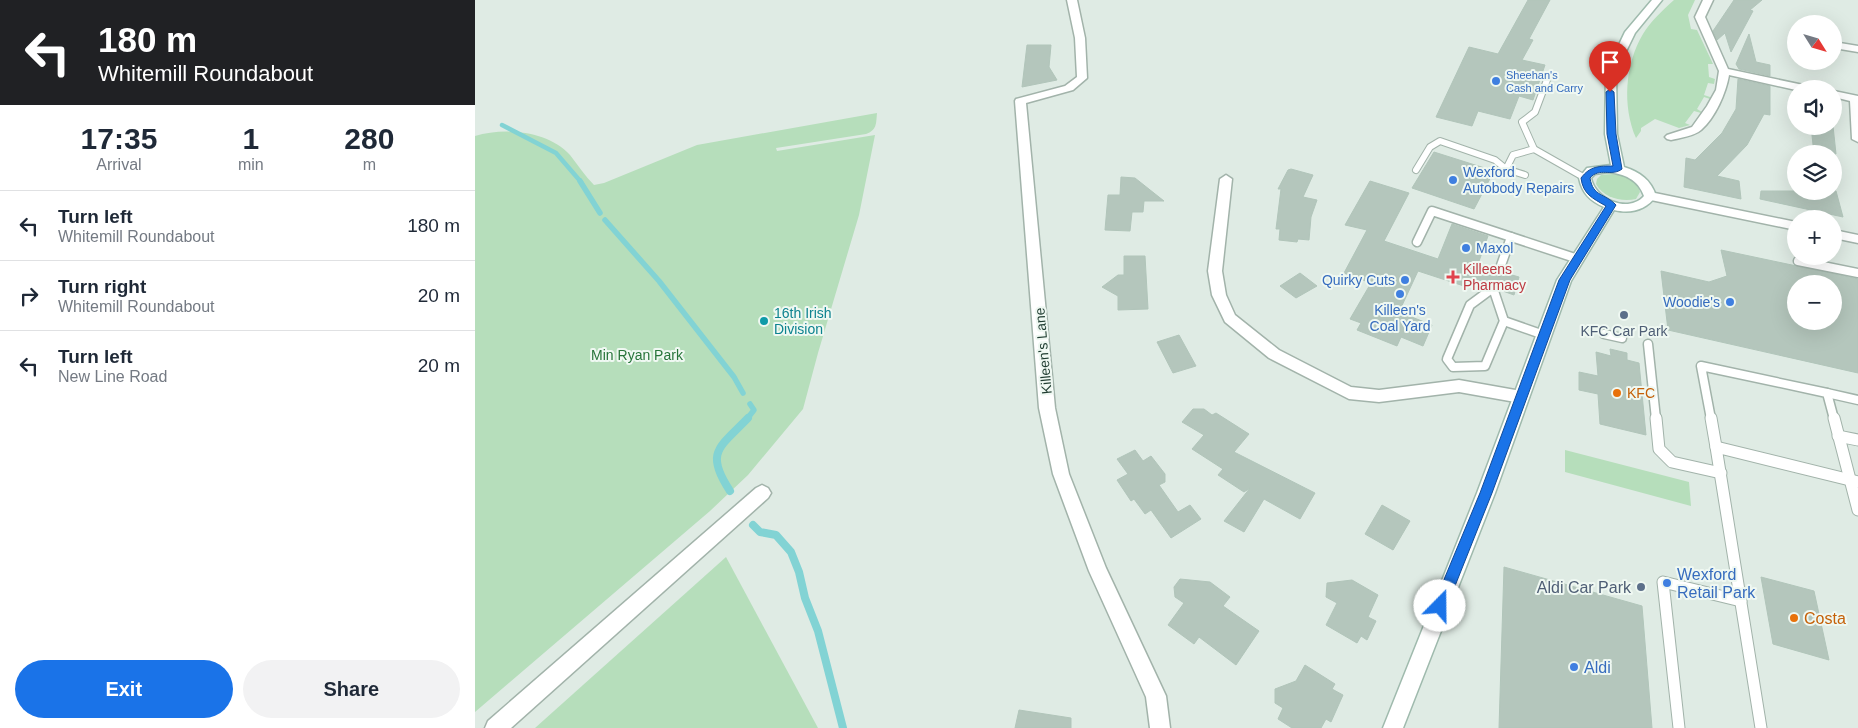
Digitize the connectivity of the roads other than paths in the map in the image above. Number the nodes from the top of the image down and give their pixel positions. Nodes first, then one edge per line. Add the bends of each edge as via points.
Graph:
1 (1072, 0) edge
2 (1657, 0) edge
3 (1708, 0) edge
4 (1843, 46) edge
5 (1858, 49) edge
6 (1724, 71) junction
7 (1547, 80) dead end
8 (1787, 84) edge
9 (1842, 96) edge
10 (1856, 99) edge
11 (1671, 137) dead end
12 (1858, 139) edge
13 (1534, 149) junction
14 (1506, 169) junction
15 (1618, 169) junction
16 (1417, 170) dead end
17 (1525, 175) dead end
18 (1585, 178) junction
19 (1226, 179) dead end
20 (1650, 196) junction
21 (1611, 205) junction
22 (1787, 224) edge
23 (1842, 236) edge
24 (1511, 237) junction
25 (1858, 239) edge
26 (1417, 242) dead end
27 (1578, 259) junction
28 (1818, 265) edge
29 (1499, 271) dead end
30 (1858, 273) edge
31 (1504, 321) junction
32 (1604, 334) dead end
33 (1544, 335) junction
34 (1622, 338) dead end
35 (1648, 344) dead end
36 (1827, 393) junction
37 (1521, 397) junction
38 (1858, 400) edge
39 (1838, 436) junction
40 (1858, 440) edge
41 (1716, 447) junction
42 (1721, 473) junction
43 (1854, 481) edge
44 (762, 493) dead end
45 (1858, 510) edge
46 (1741, 601) junction
47 (495, 728) edge
48 (1161, 728) edge
49 (1393, 728) edge
50 (1679, 728) edge
51 (1761, 728) edge

1 - 48 street, Killeen's Lane via 1080,38 1082,78 1069,88 1020,101 1047,408 1061,474 1098,571 1157,696
2 - 15 street via 1630,32 1611,72 1611,126
3 - 6 street via 1700,17
4 - 5 street
6 - 8 street
6 - 11 street via 1721,90 1696,128
7 - 13 lane via 1535,112 1522,122
9 - 10 street
10 - 12 street
13 - 14 lane via 1513,155
13 - 18 lane
14 - 16 lane via 1495,160 1440,142 1430,147
14 - 17 lane
15 - 18 street via 1591,171
15 - 20 street via 1637,177 1649,189
18 - 21 street via 1592,194
19 - 37 street via 1215,271 1219,295 1229,318 1274,354 1349,393 1379,396 1459,386
20 - 21 street via 1642,205
20 - 22 street
21 - 27 street
23 - 25 street
24 - 26 lane via 1432,211
24 - 27 lane
24 - 29 lane
27 - 33 street via 1565,280
28 - 30 lane
31 - 31 lane via 1485,366 1453,366 1447,358 1470,304 1493,288
31 - 33 lane
32 - 34 lane
33 - 37 street
35 - 42 lane via 1659,449 1673,462
36 - 38 lane
36 - 39 lane
36 - 41 lane via 1701,366
37 - 49 street
39 - 40 lane
39 - 43 lane
41 - 42 lane
41 - 43 lane
42 - 46 lane
43 - 45 lane
44 - 47 street
46 - 50 lane via 1663,582
46 - 51 lane

